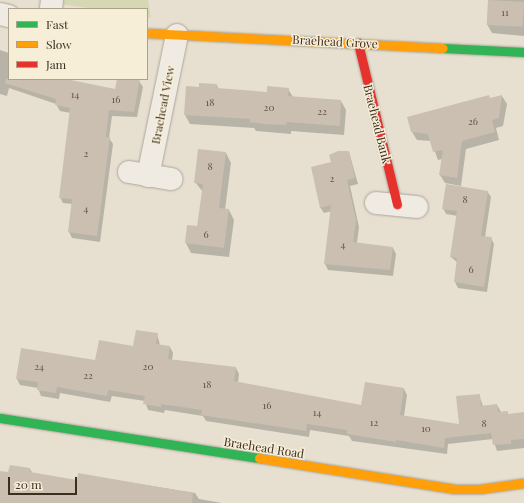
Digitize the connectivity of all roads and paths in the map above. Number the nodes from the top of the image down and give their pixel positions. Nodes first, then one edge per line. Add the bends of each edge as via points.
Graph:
1 (148, 33) edge
2 (177, 35) junction
3 (358, 43) junction
4 (524, 52) edge
5 (171, 179) dead end
6 (397, 204) dead end
7 (0, 418) edge
8 (524, 482) edge

1 - 2 street, Braehead Grove
2 - 3 street, Braehead Grove
2 - 5 street, Braehead View via 139,174
3 - 4 street, Braehead Grove
3 - 6 street, Braehead Bank
7 - 8 street, Braehead Road via 455,489

